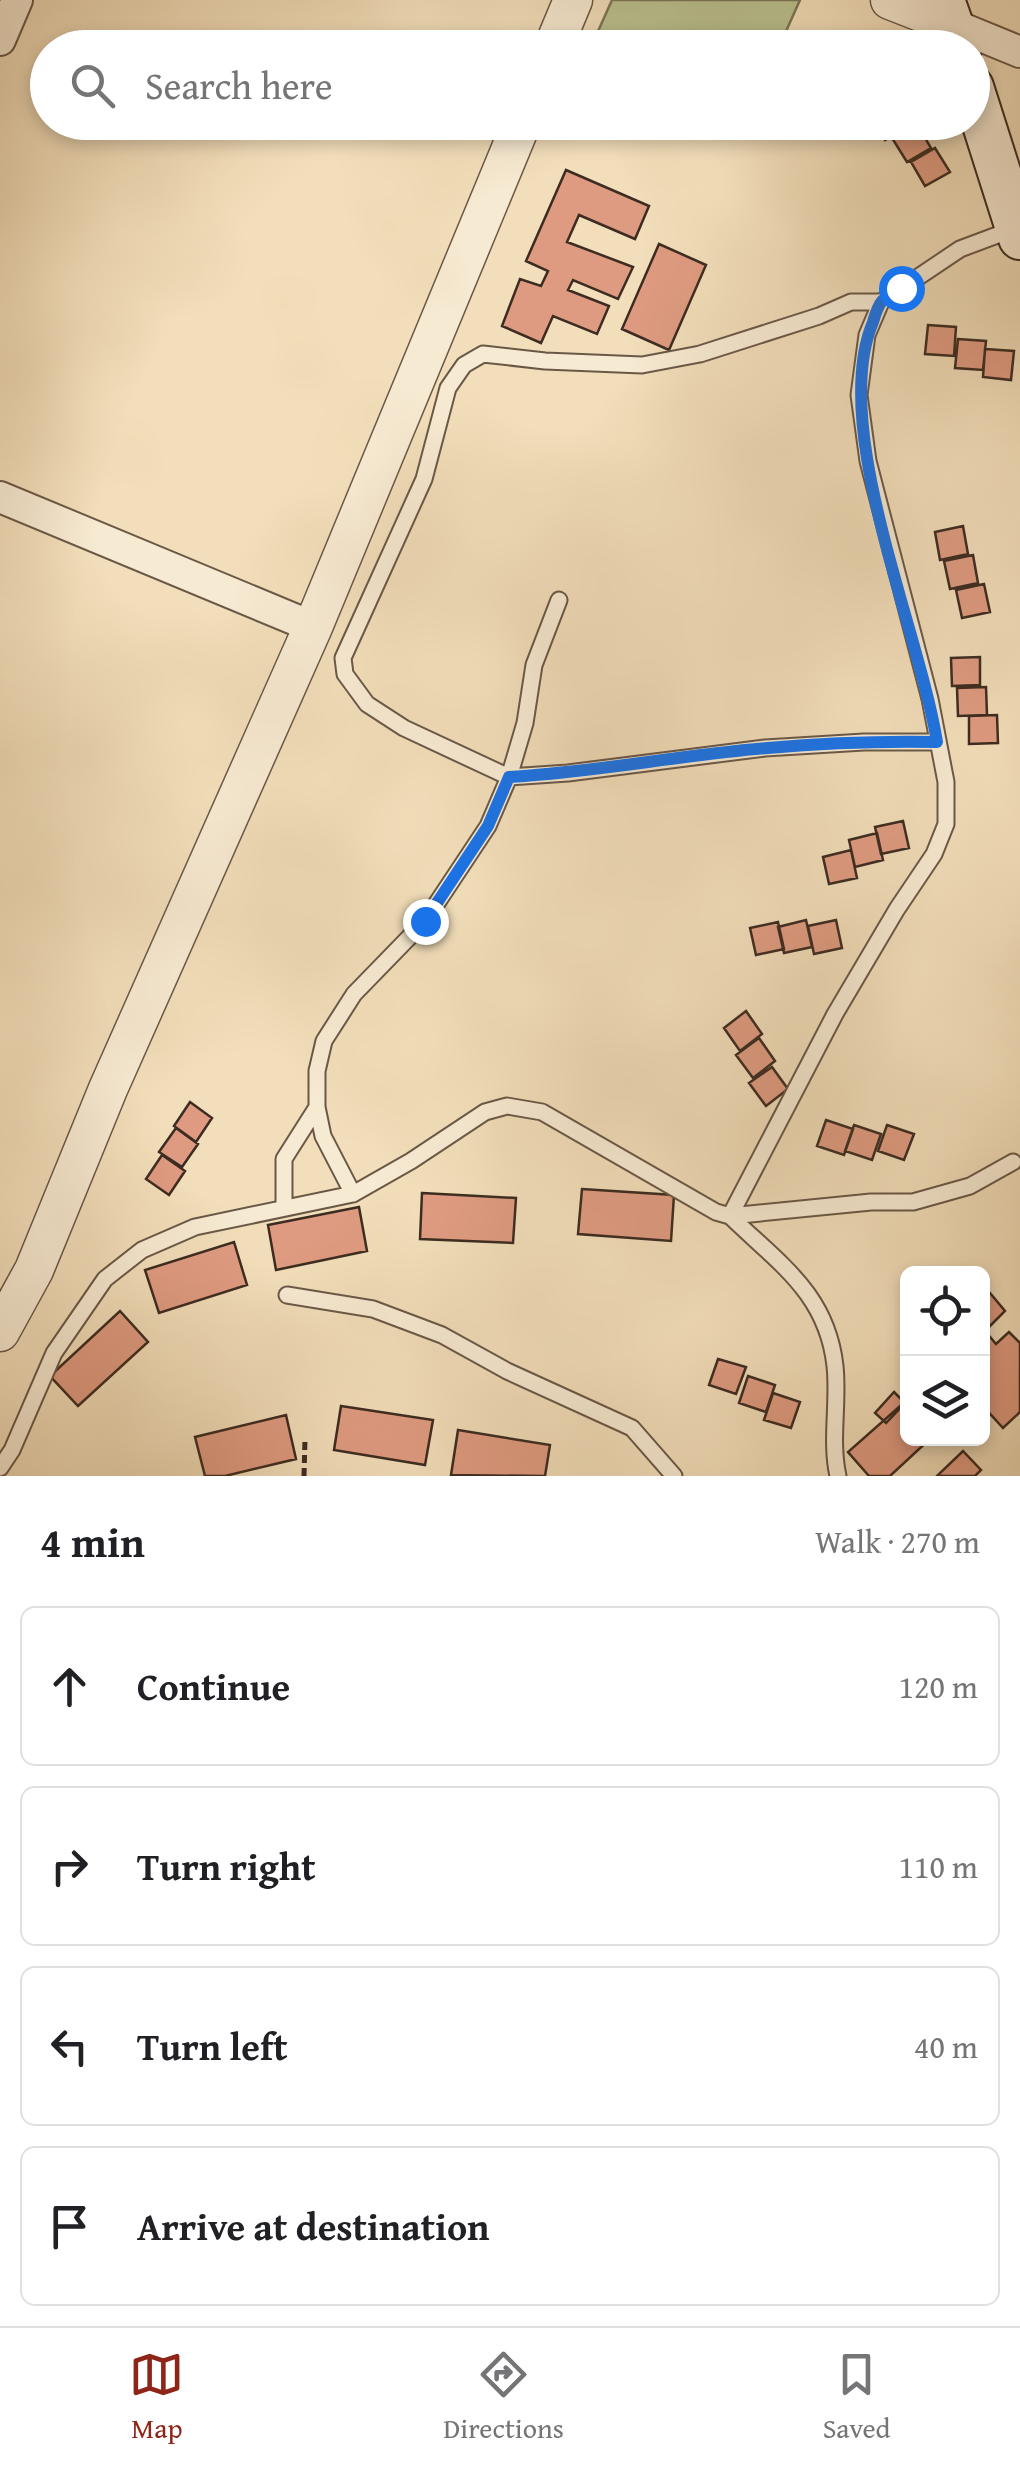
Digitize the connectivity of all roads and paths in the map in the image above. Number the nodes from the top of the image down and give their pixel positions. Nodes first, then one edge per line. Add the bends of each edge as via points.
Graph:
1 (16, 0) edge
2 (573, 0) edge
3 (890, 0) edge
4 (952, 24) edge
5 (560, 30) edge
6 (0, 40) edge
7 (990, 40) edge
8 (1020, 52) edge
9 (515, 140) edge
10 (989, 140) edge
11 (1019, 231) edge
12 (881, 302) junction
13 (0, 497) edge
14 (559, 600) dead end
15 (313, 627) junction
16 (937, 742) junction
17 (509, 777) junction
18 (317, 1107) junction
19 (1013, 1162) dead end
20 (353, 1194) junction
21 (284, 1208) junction
22 (730, 1216) junction
23 (288, 1296) dead end
24 (0, 1332) edge
25 (306, 1439) dead end
26 (0, 1468) edge
27 (304, 1476) edge
28 (674, 1476) edge
29 (838, 1476) edge

1 - 6 street
2 - 5 street
3 - 4 street
7 - 8 street
9 - 15 street
10 - 11 main road
11 - 12 lane via 960,249
12 - 16 lane via 867,335 859,395 876,498
12 - 17 lane via 851,302 700,354 642,365 483,354 464,365 448,388 424,479 343,658 345,674 367,704
13 - 15 street
14 - 17 lane via 534,665
15 - 24 street via 34,1270
16 - 17 lane via 765,748
16 - 22 lane via 946,824 934,854 835,1014
17 - 18 lane via 460,872 425,921 354,994 324,1041
18 - 20 lane via 323,1136
18 - 21 lane via 284,1159
19 - 22 lane via 970,1186 913,1202
20 - 21 lane
20 - 22 lane via 471,1119 507,1106 542,1112
21 - 26 lane via 196,1227 142,1250 105,1279 54,1353
22 - 29 lane via 802,1283 825,1320 835,1366
23 - 28 lane via 372,1309 442,1335 632,1428
25 - 27 path

